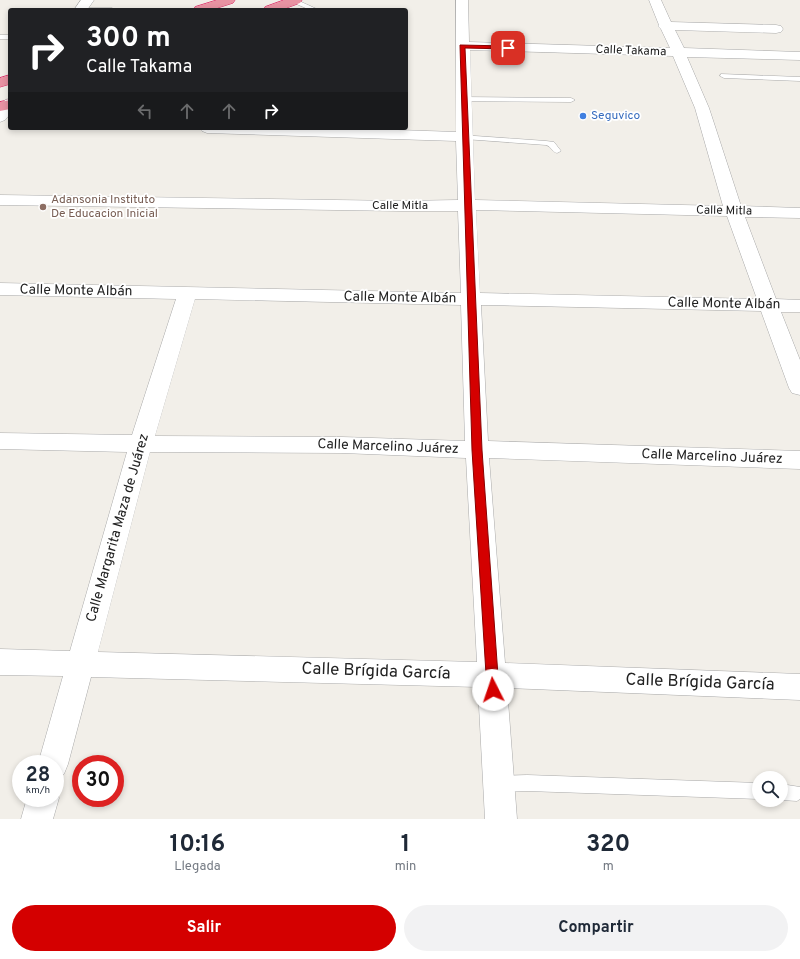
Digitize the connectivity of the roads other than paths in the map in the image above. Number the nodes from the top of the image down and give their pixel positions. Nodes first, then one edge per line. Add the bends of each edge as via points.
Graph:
1 (88, 0) edge
2 (229, 0) edge
3 (295, 0) edge
4 (462, 0) edge
5 (655, 0) edge
6 (82, 8) edge
7 (205, 8) edge
8 (274, 8) edge
9 (312, 8) edge
10 (665, 26) junction
11 (776, 29) dead end
12 (462, 46) junction
13 (679, 53) junction
14 (800, 56) edge
15 (724, 76) dead end
16 (800, 79) edge
17 (464, 98) junction
18 (570, 100) dead end
19 (8, 107) edge
20 (0, 118) edge
21 (286, 130) edge
22 (464, 137) junction
23 (557, 151) dead end
24 (0, 200) edge
25 (467, 205) junction
26 (734, 212) junction
27 (800, 213) edge
28 (0, 289) edge
29 (187, 293) junction
30 (471, 299) junction
31 (770, 305) junction
32 (800, 306) edge
33 (800, 388) edge
34 (0, 441) edge
35 (142, 444) junction
36 (477, 450) junction
37 (800, 460) edge
38 (0, 662) edge
39 (80, 663) junction
40 (492, 675) junction
41 (800, 687) edge
42 (55, 755) edge
43 (499, 784) junction
44 (752, 791) edge
45 (788, 792) edge
46 (797, 793) dead end
47 (40, 807) edge
48 (37, 819) edge
49 (501, 819) edge

1 - 6 street
2 - 7 highway
3 - 8 highway
3 - 9 lane
4 - 12 street
5 - 10 street
10 - 11 street
10 - 13 street
12 - 13 street, Calle Takama
12 - 17 street
13 - 14 street, Calle Takama
13 - 26 street via 702,108
15 - 16 lane
17 - 18 lane
17 - 22 street
19 - 20 street
21 - 22 street
22 - 23 lane via 546,143 551,144
22 - 25 street
24 - 25 street, Calle Mitla
25 - 26 street, Calle Mitla
25 - 30 street
26 - 27 street, Calle Mitla
26 - 31 street
28 - 29 street, Calle Monte Albán
29 - 30 street, Calle Monte Albán
29 - 35 street, Calle Margarita Maza de Juárez
30 - 31 street, Calle Monte Albán
30 - 36 street
31 - 32 street, Calle Monte Albán
31 - 33 street
34 - 35 street, Calle Marcelino Juárez
35 - 36 street, Calle Marcelino Juárez via 342,445
35 - 39 street, Calle Margarita Maza de Juárez
36 - 37 street, Calle Marcelino Juárez
36 - 40 street
38 - 39 street, Calle Brígida García
39 - 40 street, Calle Brígida García
39 - 42 street, Calle Margarita Maza de Juárez
40 - 41 street, Calle Brígida García
40 - 43 street
43 - 44 lane
43 - 49 street
45 - 46 lane
47 - 48 street

